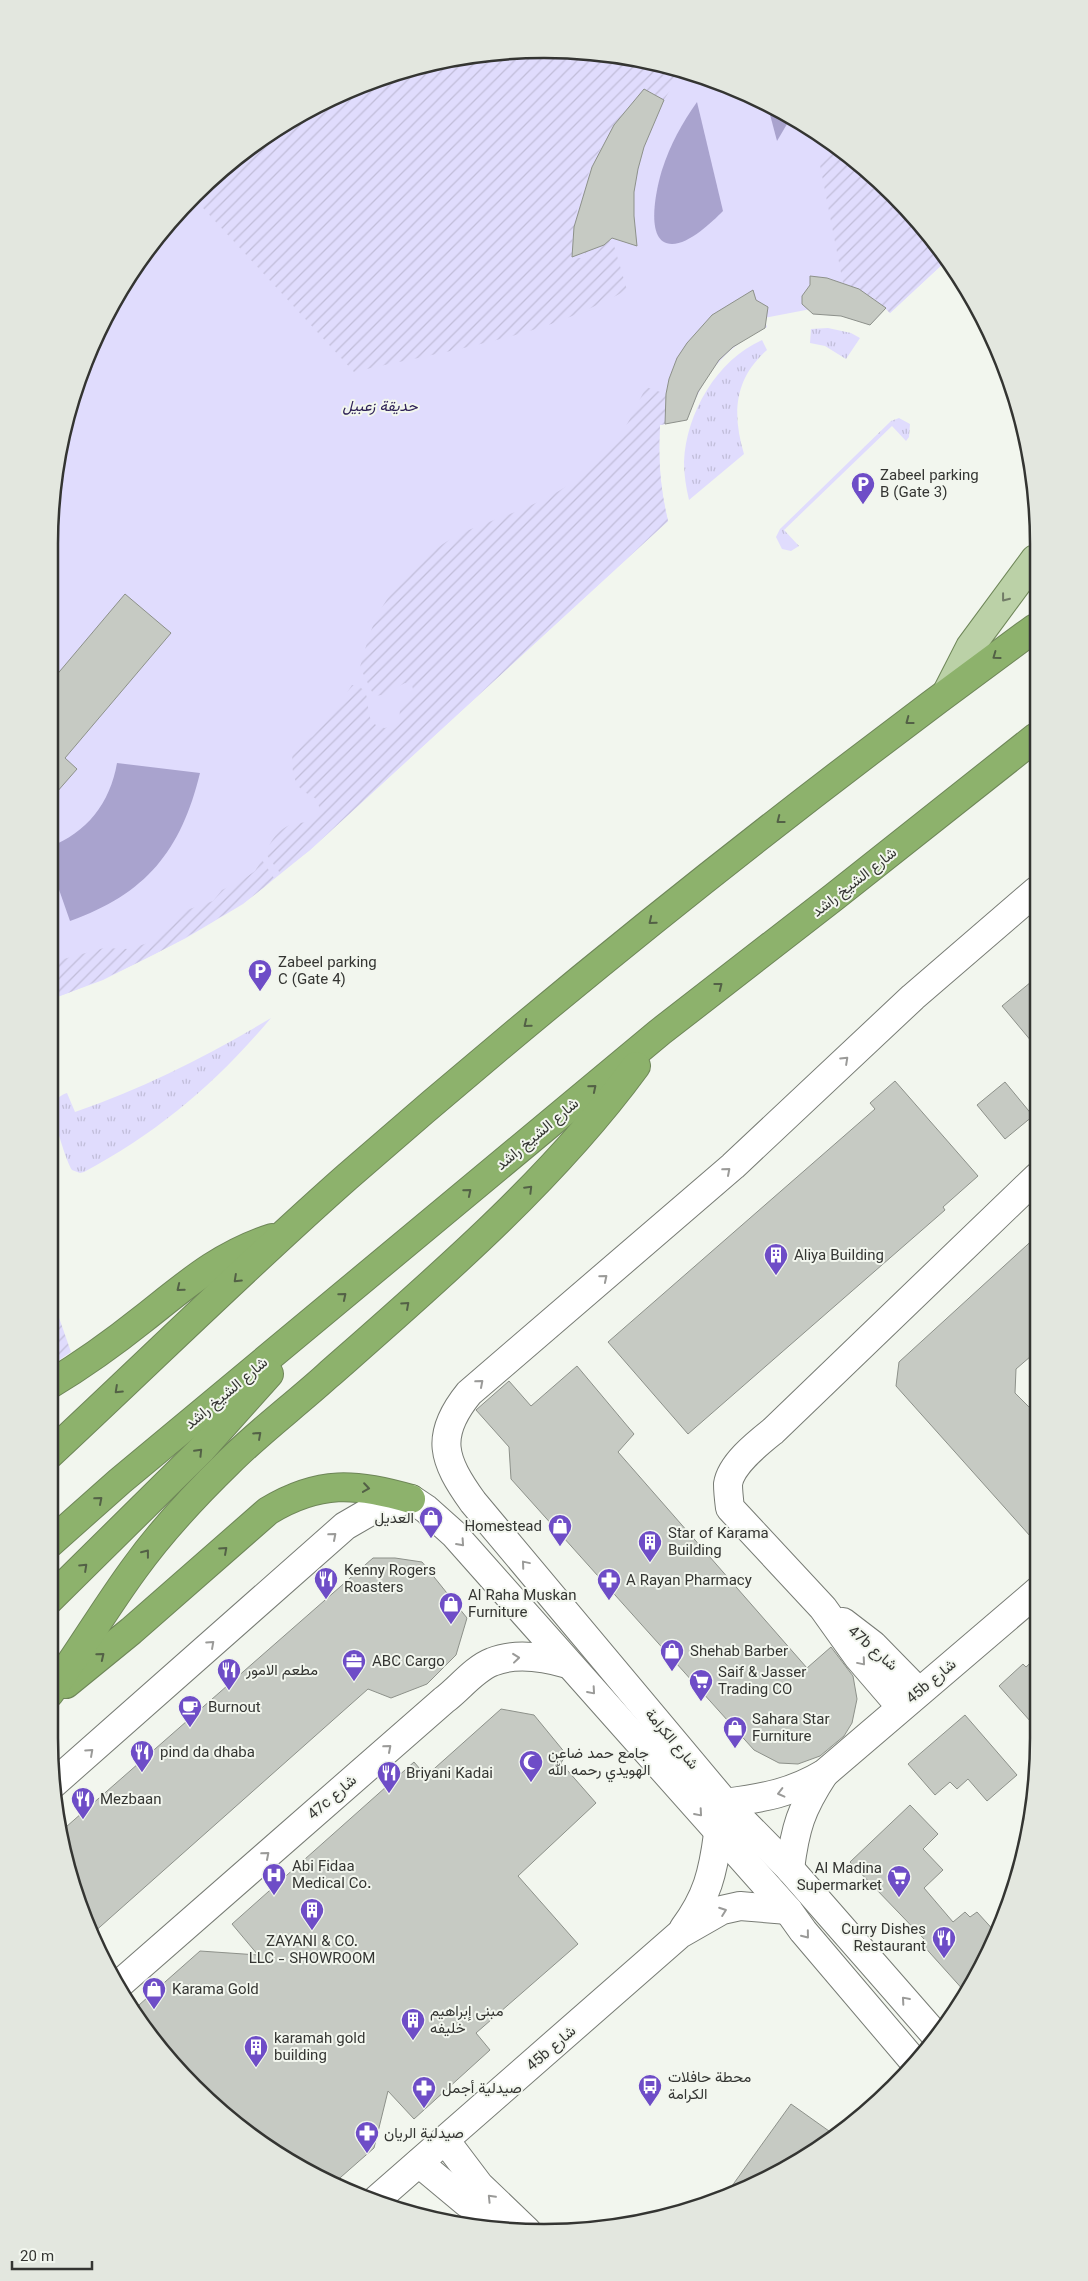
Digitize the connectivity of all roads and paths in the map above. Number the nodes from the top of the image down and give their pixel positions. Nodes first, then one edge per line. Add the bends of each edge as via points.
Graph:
1 (1030, 566) edge
2 (1030, 632) edge
3 (948, 692) junction
4 (1030, 742) edge
5 (1030, 896) edge
6 (660, 1032) junction
7 (1030, 1185) edge
8 (285, 1234) junction
9 (306, 1327) junction
10 (58, 1379) edge
11 (58, 1447) edge
12 (411, 1499) junction
13 (58, 1536) edge
14 (58, 1591) edge
15 (1030, 1598) edge
16 (568, 1664) junction
17 (58, 1683) edge
18 (58, 1689) edge
19 (910, 1700) junction
20 (825, 1773) junction
21 (60, 1778) edge
22 (725, 1803) junction
23 (718, 1834) junction
24 (790, 1869) junction
25 (788, 1910) junction
26 (680, 1934) junction
27 (123, 1981) edge
28 (932, 2031) edge
29 (910, 2057) edge
30 (445, 2140) junction
31 (419, 2163) junction
32 (381, 2195) edge
33 (490, 2220) edge
34 (518, 2222) edge

1 -> 3 main road via 970,647
2 -> 3 highway
3 -> 8 highway via 659,916 494,1052
6 -> 4 highway, شارع الشيخ راشد
22 -> 5 street, شارع الكرامة via 473,1502 453,1472 447,1456 446,1438 450,1421 469,1393 734,1166 913,997
9 -> 6 highway, شارع الشيخ راشد
17 -> 6 highway via 136,1566 198,1493 260,1433 406,1306 552,1167 609,1102
7 - 19 street, 47b شارع via 752,1448 728,1483 730,1508 823,1608 873,1645
8 -> 10 highway via 236,1252 213,1265
8 -> 11 highway
13 -> 9 highway, شارع الشيخ راشد
14 -> 9 highway via 202,1450
12 -> 16 street, شارع الكرامة via 454,1534
18 -> 12 highway via 285,1500 304,1492 344,1486 365,1487
21 -> 12 street via 345,1526 376,1508
15 - 19 street, 45b شارع
16 -> 23 street, شارع الكرامة
27 -> 16 street, 47c شارع via 444,1700 492,1662 517,1657 543,1657
19 - 20 street, 45b شارع
20 -> 22 street, 45b شارع via 787,1792
20 - 24 street, 45b شارع via 802,1809 794,1835
22 - 24 street, شارع الكرامة
23 - 25 street, شارع الكرامة
23 - 26 street, 45b شارع via 714,1865 704,1899
28 -> 24 street, شارع الكرامة
26 -> 25 street, 45b شارع via 722,1910 740,1906
25 -> 29 street, شارع الكرامة via 803,1932
26 - 30 street, 45b شارع
30 - 31 street, 45b شارع
34 -> 30 street via 479,2185
31 - 32 street, 45b شارع
31 - 33 street

